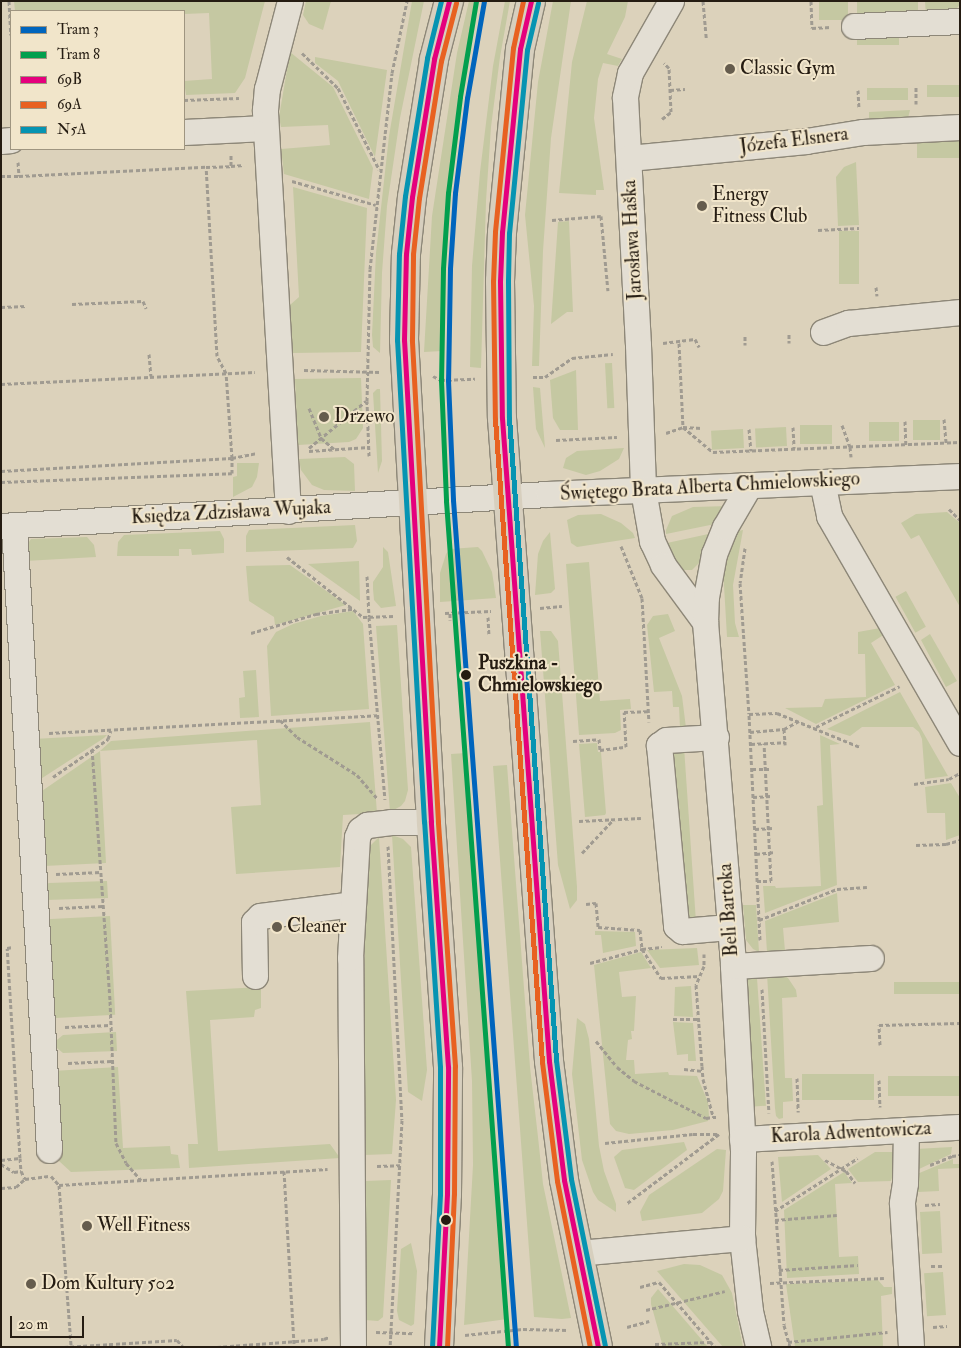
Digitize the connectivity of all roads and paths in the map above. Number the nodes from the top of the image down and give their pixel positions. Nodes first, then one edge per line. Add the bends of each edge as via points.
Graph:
1 (290, 1) edge
2 (407, 1) edge
3 (449, 1) edge
4 (531, 1) edge
5 (671, 1) edge
6 (703, 1) edge
7 (811, 1) edge
8 (960, 21) edge
9 (854, 26) dead end
10 (812, 28) dead end
11 (282, 34) junction
12 (706, 38) dead end
13 (663, 63) dead end
14 (685, 89) dead end
15 (670, 90) junction
16 (243, 93) dead end
17 (239, 98) junction
18 (185, 100) edge
19 (662, 119) dead end
20 (960, 127) edge
21 (265, 128) junction
22 (229, 130) junction
23 (185, 132) edge
24 (11, 150) edge
25 (629, 158) junction
26 (231, 166) junction
27 (206, 167) junction
28 (379, 170) junction
29 (268, 174) junction
30 (1, 176) edge
31 (19, 176) junction
32 (376, 205) junction
33 (552, 220) dead end
34 (859, 228) dead end
35 (818, 230) dead end
36 (609, 300) dead end
37 (72, 304) dead end
38 (27, 306) dead end
39 (1, 307) edge
40 (146, 308) dead end
41 (960, 312) edge
42 (823, 332) dead end
43 (789, 334) dead end
44 (745, 336) dead end
45 (679, 343) dead end
46 (789, 343) dead end
47 (745, 345) dead end
48 (149, 354) dead end
49 (298, 370) dead end
50 (255, 372) dead end
51 (367, 372) junction
52 (381, 372) dead end
53 (425, 372) dead end
54 (226, 373) junction
55 (152, 376) junction
56 (545, 377) dead end
57 (533, 378) dead end
58 (481, 379) dead end
59 (1, 384) edge
60 (305, 399) dead end
61 (366, 401) junction
62 (944, 420) dead end
63 (905, 421) dead end
64 (683, 427) junction
65 (793, 427) dead end
66 (702, 428) dead end
67 (749, 429) dead end
68 (641, 435) junction
69 (322, 438) junction
70 (556, 440) dead end
71 (960, 442) edge
72 (946, 443) junction
73 (906, 445) junction
74 (369, 447) junction
75 (794, 448) junction
76 (334, 449) junction
77 (751, 451) junction
78 (257, 452) dead end
79 (369, 456) dead end
80 (232, 458) junction
81 (1, 471) edge
82 (960, 476) edge
83 (1, 482) edge
84 (822, 482) junction
85 (749, 486) junction
86 (643, 490) junction
87 (508, 496) junction
88 (460, 500) joint
89 (413, 503) junction
90 (949, 509) dead end
91 (288, 511) junction
92 (960, 520) edge
93 (8, 526) edge
94 (746, 541) dead end
95 (621, 546) dead end
96 (287, 558) dead end
97 (367, 576) dead end
98 (562, 606) dead end
99 (536, 608) dead end
100 (353, 609) junction
101 (497, 610) dead end
102 (488, 611) junction
103 (450, 613) junction
104 (441, 614) dead end
105 (397, 615) dead end
106 (369, 617) junction
107 (450, 620) dead end
108 (705, 622) junction
109 (251, 633) dead end
110 (489, 634) dead end
111 (920, 676) junction
112 (648, 711) junction
113 (749, 714) junction
114 (378, 715) junction
115 (280, 720) junction
116 (799, 721) junction
117 (815, 727) junction
118 (784, 729) junction
119 (111, 730) junction
120 (750, 732) junction
121 (26, 734) junction
122 (716, 737) junction
123 (573, 741) dead end
124 (662, 742) junction
125 (764, 743) junction
126 (960, 743) edge
127 (750, 744) junction
128 (860, 746) dead end
129 (92, 749) junction
130 (752, 769) junction
131 (768, 769) junction
132 (960, 774) edge
133 (914, 784) dead end
134 (30, 789) junction
135 (769, 796) junction
136 (753, 797) junction
137 (665, 812) junction
138 (614, 819) junction
139 (579, 821) dead end
140 (387, 822) junction
141 (431, 822) junction
142 (755, 828) junction
143 (770, 829) junction
144 (960, 840) edge
145 (916, 845) dead end
146 (771, 852) junction
147 (582, 853) dead end
148 (756, 854) junction
149 (757, 881) junction
150 (867, 887) dead end
151 (352, 904) junction
152 (586, 904) dead end
153 (759, 920) junction
154 (729, 927) junction
155 (13, 938) dead end
156 (669, 946) dead end
157 (642, 949) junction
158 (871, 958) dead end
159 (590, 963) dead end
160 (761, 964) junction
161 (733, 966) junction
162 (255, 976) dead end
163 (700, 976) dead end
164 (673, 1019) dead end
165 (699, 1019) dead end
166 (960, 1022) edge
167 (596, 1041) dead end
168 (880, 1045) dead end
169 (684, 1069) dead end
170 (702, 1071) dead end
171 (797, 1078) dead end
172 (714, 1117) dead end
173 (798, 1120) dead end
174 (960, 1127) edge
175 (906, 1130) junction
176 (770, 1137) junction
177 (742, 1139) junction
178 (605, 1143) dead end
179 (49, 1150) dead end
180 (960, 1155) edge
181 (20, 1158) junction
182 (823, 1158) dead end
183 (859, 1158) dead end
184 (1, 1162) edge
185 (401, 1165) junction
186 (353, 1167) junction
187 (928, 1167) dead end
188 (841, 1169) junction
189 (21, 1171) junction
190 (284, 1171) junction
191 (25, 1178) junction
192 (141, 1180) junction
193 (855, 1183) dead end
194 (59, 1185) junction
195 (1, 1188) edge
196 (626, 1204) dead end
197 (775, 1211) junction
198 (837, 1215) dead end
199 (775, 1220) junction
200 (742, 1238) junction
201 (578, 1254) junction
202 (858, 1265) dead end
203 (779, 1270) junction
204 (907, 1276) junction
205 (780, 1282) junction
206 (747, 1286) junction
207 (640, 1288) dead end
208 (676, 1302) junction
209 (646, 1310) dead end
210 (649, 1321) dead end
211 (627, 1326) dead end
212 (947, 1326) dead end
213 (574, 1330) dead end
214 (391, 1332) junction
215 (414, 1333) dead end
216 (464, 1335) dead end
217 (911, 1338) edge
218 (353, 1339) edge
219 (296, 1342) junction
220 (710, 1342) junction
221 (788, 1342) junction
222 (655, 1344) dead end
223 (71, 1346) edge
224 (64, 1347) edge
225 (183, 1347) edge
226 (218, 1347) edge
227 (294, 1347) edge
228 (390, 1347) edge
229 (439, 1347) edge
230 (598, 1347) edge
231 (714, 1347) edge
232 (758, 1347) edge
233 (790, 1347) edge

1 - 11 street
2 - 28 path via 392,73
3 - 89 main road via 434,59 406,254 404,346
4 - 87 main road via 520,49 513,105 500,281 500,373
5 - 25 street, Jarosława Haška via 630,73 625,97
6 - 12 path
7 - 10 path
8 - 9 street
11 - 21 street via 267,89
11 - 28 path via 338,88
13 - 15 path via 669,68
14 - 15 path
15 - 19 path via 671,112
16 - 17 path
17 - 18 path
17 - 22 path
20 - 25 street, Józefa Elsnera via 863,132 796,142
21 - 22 street
21 - 29 street
22 - 23 street
22 - 26 path
24 - 31 path
25 - 68 street, Jarosława Haška
26 - 27 path
26 - 29 path via 249,165
27 - 31 path
27 - 54 path via 217,356
28 - 32 path
29 - 32 path
29 - 91 street
30 - 31 path
32 - 51 path via 370,269
33 - 36 path via 601,216
34 - 35 path
37 - 40 path via 143,301
38 - 39 path
41 - 42 street via 848,323
43 - 46 path
44 - 47 path
45 - 64 path
48 - 55 path
49 - 51 path
50 - 54 path
51 - 52 path
51 - 61 path
53 - 58 path via 441,380
54 - 55 path
54 - 80 path
55 - 59 path
56 - 57 path
60 - 69 path
61 - 69 path
61 - 74 path
62 - 72 path
63 - 73 path
64 - 66 path
64 - 68 path via 667,433
64 - 77 path via 713,452
65 - 75 path
67 - 77 path
68 - 70 path
68 - 86 street, Jarosława Haška
69 - 76 path
69 - 76 path via 306,451
71 - 72 path
72 - 73 path
73 - 75 path
74 - 76 path
74 - 79 path
75 - 77 path
78 - 80 path
80 - 81 path
80 - 83 path via 232,473
82 - 84 street, Świętego Brata Alberta Chmielowskiego
84 - 85 street, Świętego Brata Alberta Chmielowskiego
84 - 111 street via 829,516
85 - 86 street, Świętego Brata Alberta Chmielowskiego
85 - 108 street, Beli Bartoka via 714,554
86 - 87 street, Świętego Brata Alberta Chmielowskiego
86 - 108 street via 652,541 663,565
87 - 88 street, Świętego Brata Alberta Chmielowskiego
87 - 201 main road via 549,1060 564,1180
88 - 89 street, Księdza Zdzisława Wujaka
89 - 91 street, Księdza Zdzisława Wujaka
89 - 141 main road
90 - 92 path
91 - 93 street, Księdza Zdzisława Wujaka
93 - 121 street
94 - 113 path via 740,583
95 - 112 path via 642,598
96 - 100 path
97 - 106 path
98 - 99 path
100 - 106 path via 362,617
100 - 109 path via 316,614
101 - 102 path
102 - 103 path
102 - 110 path
103 - 104 path
103 - 107 path
105 - 106 path
106 - 114 path
108 - 122 street, Beli Bartoka
111 - 117 path
111 - 126 street
112 - 123 path via 624,712 626,747 600,750 599,740
112 - 124 path via 650,731
113 - 116 path via 777,713
113 - 120 path
114 - 115 path
114 - 115 path via 386,805 357,775 297,737
115 - 119 path
116 - 117 path
116 - 118 path
117 - 128 path
118 - 120 path
118 - 125 path via 785,743
119 - 121 path
119 - 129 path via 108,739
120 - 127 path
121 - 134 street
122 - 124 street
122 - 154 street, Beli Bartoka
124 - 137 street via 659,745
125 - 127 path
125 - 131 path
127 - 130 path
129 - 134 path via 37,789
129 - 192 path via 110,1001 116,1143 126,1163
130 - 131 path
130 - 136 path
131 - 135 path
132 - 133 path
134 - 179 street
135 - 136 path
135 - 143 path
136 - 142 path
137 - 138 path
137 - 154 street via 676,926 682,931
138 - 139 path
138 - 147 path
140 - 141 street
140 - 151 street via 367,825 357,837
140 - 185 path via 402,1088
141 - 229 main road via 448,1067 447,1202
142 - 143 path
142 - 148 path
143 - 146 path
144 - 145 path
146 - 148 path
146 - 149 path via 773,881
148 - 149 path
149 - 153 path
150 - 153 path via 837,889
151 - 162 street via 260,916 254,922
151 - 186 street
152 - 157 path via 596,903 598,928 640,930
153 - 160 path
154 - 161 street, Beli Bartoka
155 - 181 path via 13,947 7,948
156 - 157 path
157 - 159 path
157 - 163 path via 661,978
158 - 160 street
160 - 161 street
160 - 176 path
161 - 177 street, Beli Bartoka
164 - 165 path
166 - 168 path via 879,1025
167 - 172 path via 634,1081 706,1118
169 - 170 path
171 - 173 path
174 - 175 street, Karola Adwentowicza
175 - 176 street, Karola Adwentowicza
175 - 204 street via 902,1203
176 - 177 street, Karola Adwentowicza
176 - 197 path
177 - 200 street, Beli Bartoka
178 - 196 path via 719,1134
180 - 187 path
181 - 184 path
181 - 189 path
182 - 188 path
183 - 188 path
184 - 189 path via 14,1172
185 - 186 path
185 - 214 path
186 - 190 path
186 - 218 street
188 - 193 path
188 - 197 path
189 - 191 path
190 - 192 path
190 - 219 path
191 - 194 path via 51,1176
191 - 195 path via 16,1187
192 - 194 path
194 - 223 path
197 - 199 path
198 - 199 path
199 - 203 path
200 - 201 street
200 - 206 street, Beli Bartoka
201 - 230 main road
202 - 203 path
203 - 205 path
204 - 205 path
204 - 217 street
205 - 206 path
205 - 221 path
206 - 208 path
206 - 232 street, Beli Bartoka
207 - 208 path via 659,1282
208 - 209 path
208 - 220 path
210 - 211 path
212 - 217 path
213 - 216 path via 523,1328
214 - 215 path
214 - 218 path
214 - 228 path
217 - 221 path
218 - 219 path via 339,1332 324,1340
219 - 226 path
219 - 227 path
220 - 222 path
220 - 231 path
221 - 233 path
223 - 224 path
223 - 225 path via 177,1340

